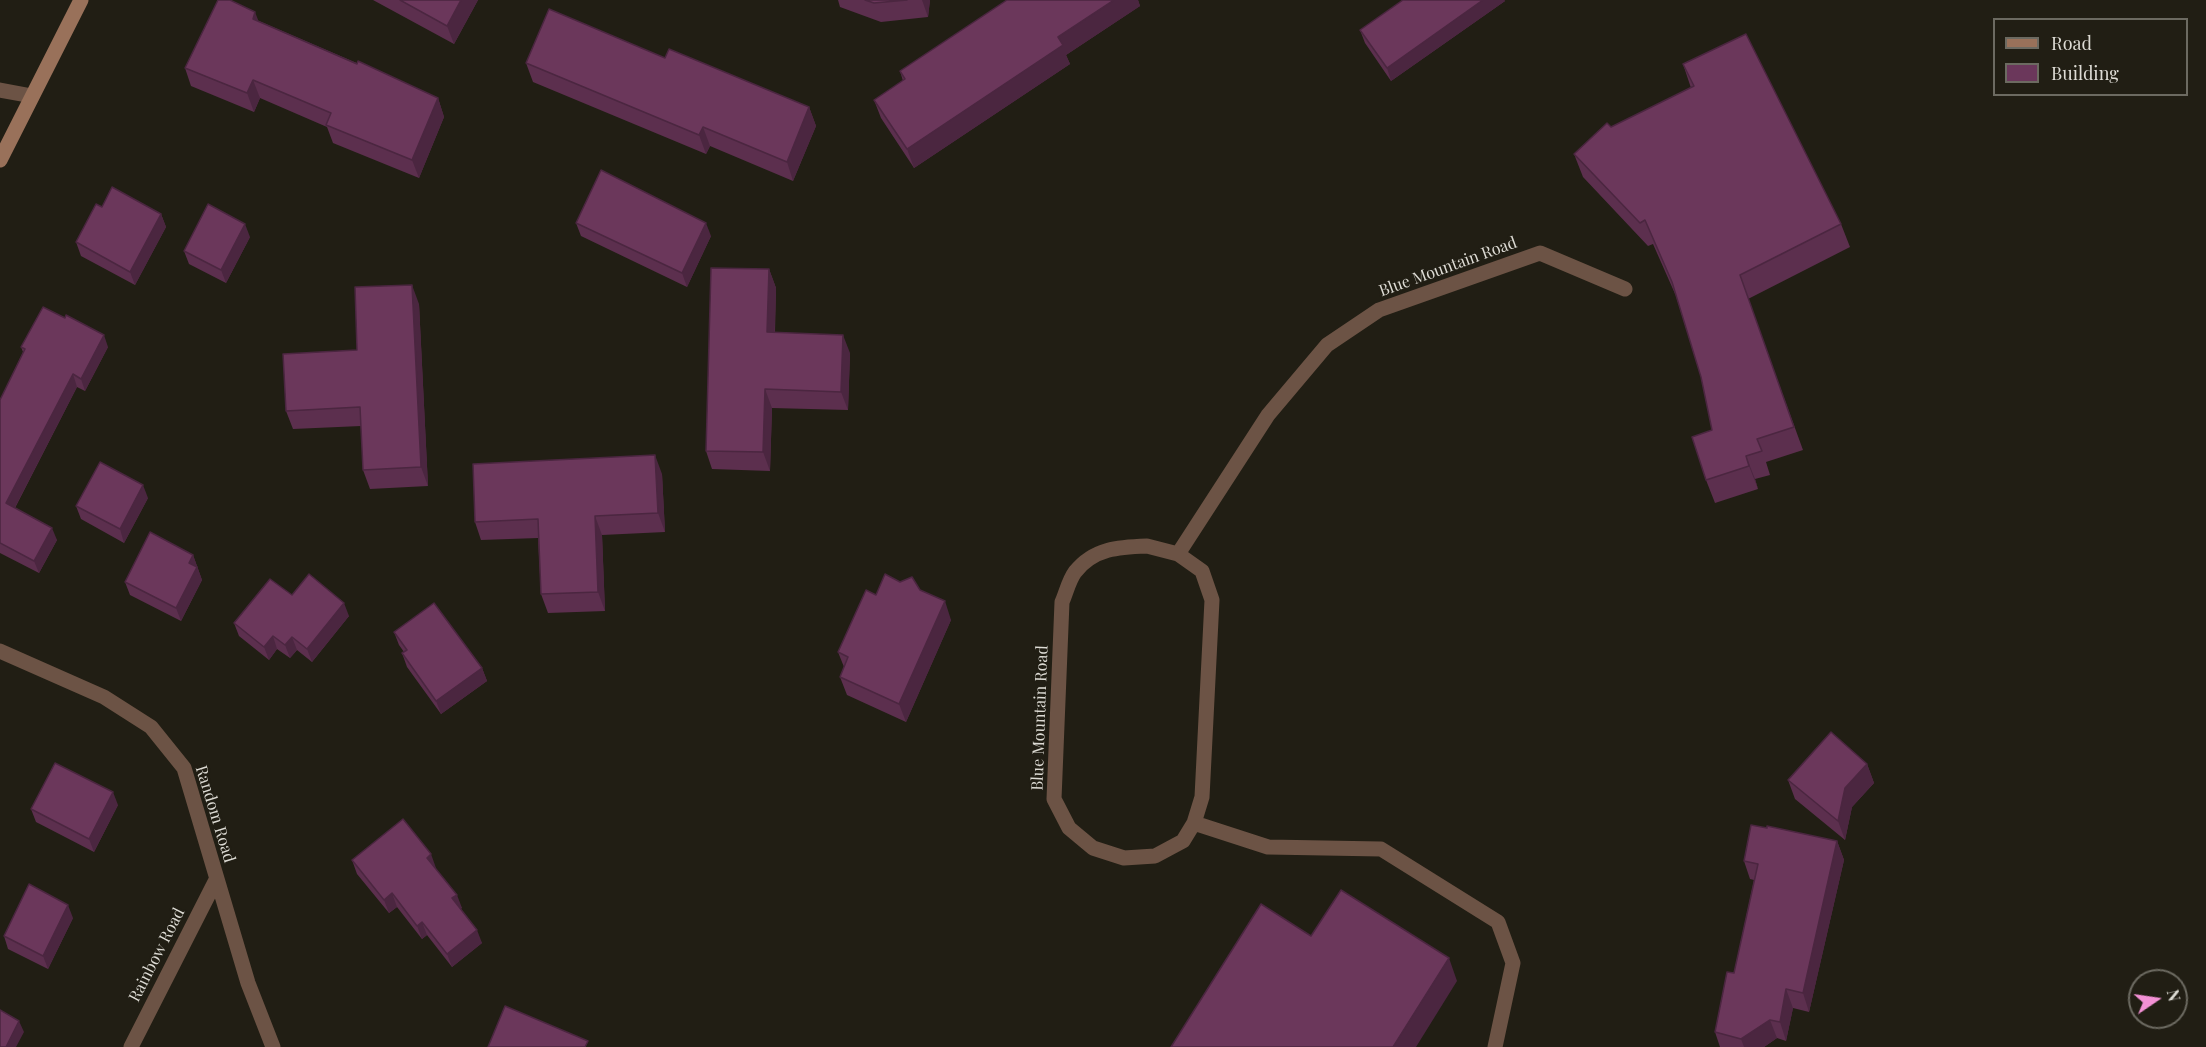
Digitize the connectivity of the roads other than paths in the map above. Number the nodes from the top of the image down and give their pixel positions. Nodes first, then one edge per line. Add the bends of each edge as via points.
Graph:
1 (81, 0) edge
2 (0, 90) edge
3 (32, 96) junction
4 (0, 160) edge
5 (1625, 289) dead end
6 (1178, 554) junction
7 (0, 651) edge
8 (1194, 824) junction
9 (216, 880) junction
10 (130, 1047) edge
11 (273, 1047) edge
12 (1495, 1047) edge

1 - 3 main road
2 - 3 street
3 - 4 main road
5 - 6 street, Blue Mountain Road via 1540,253 1379,310 1327,345 1268,415
6 - 8 street, Blue Mountain Road via 1202,571 1212,600 1202,796
6 - 8 street, Blue Mountain Road via 1147,546 1115,547 1090,558 1074,573 1062,602 1054,799 1069,828 1093,848 1124,858 1155,856 1184,842
7 - 9 street, Random Road via 104,697 151,727 184,768
8 - 12 street via 1268,847 1381,849 1498,922 1513,963
9 - 10 street, Rainbow Road
9 - 11 street, Random Road

